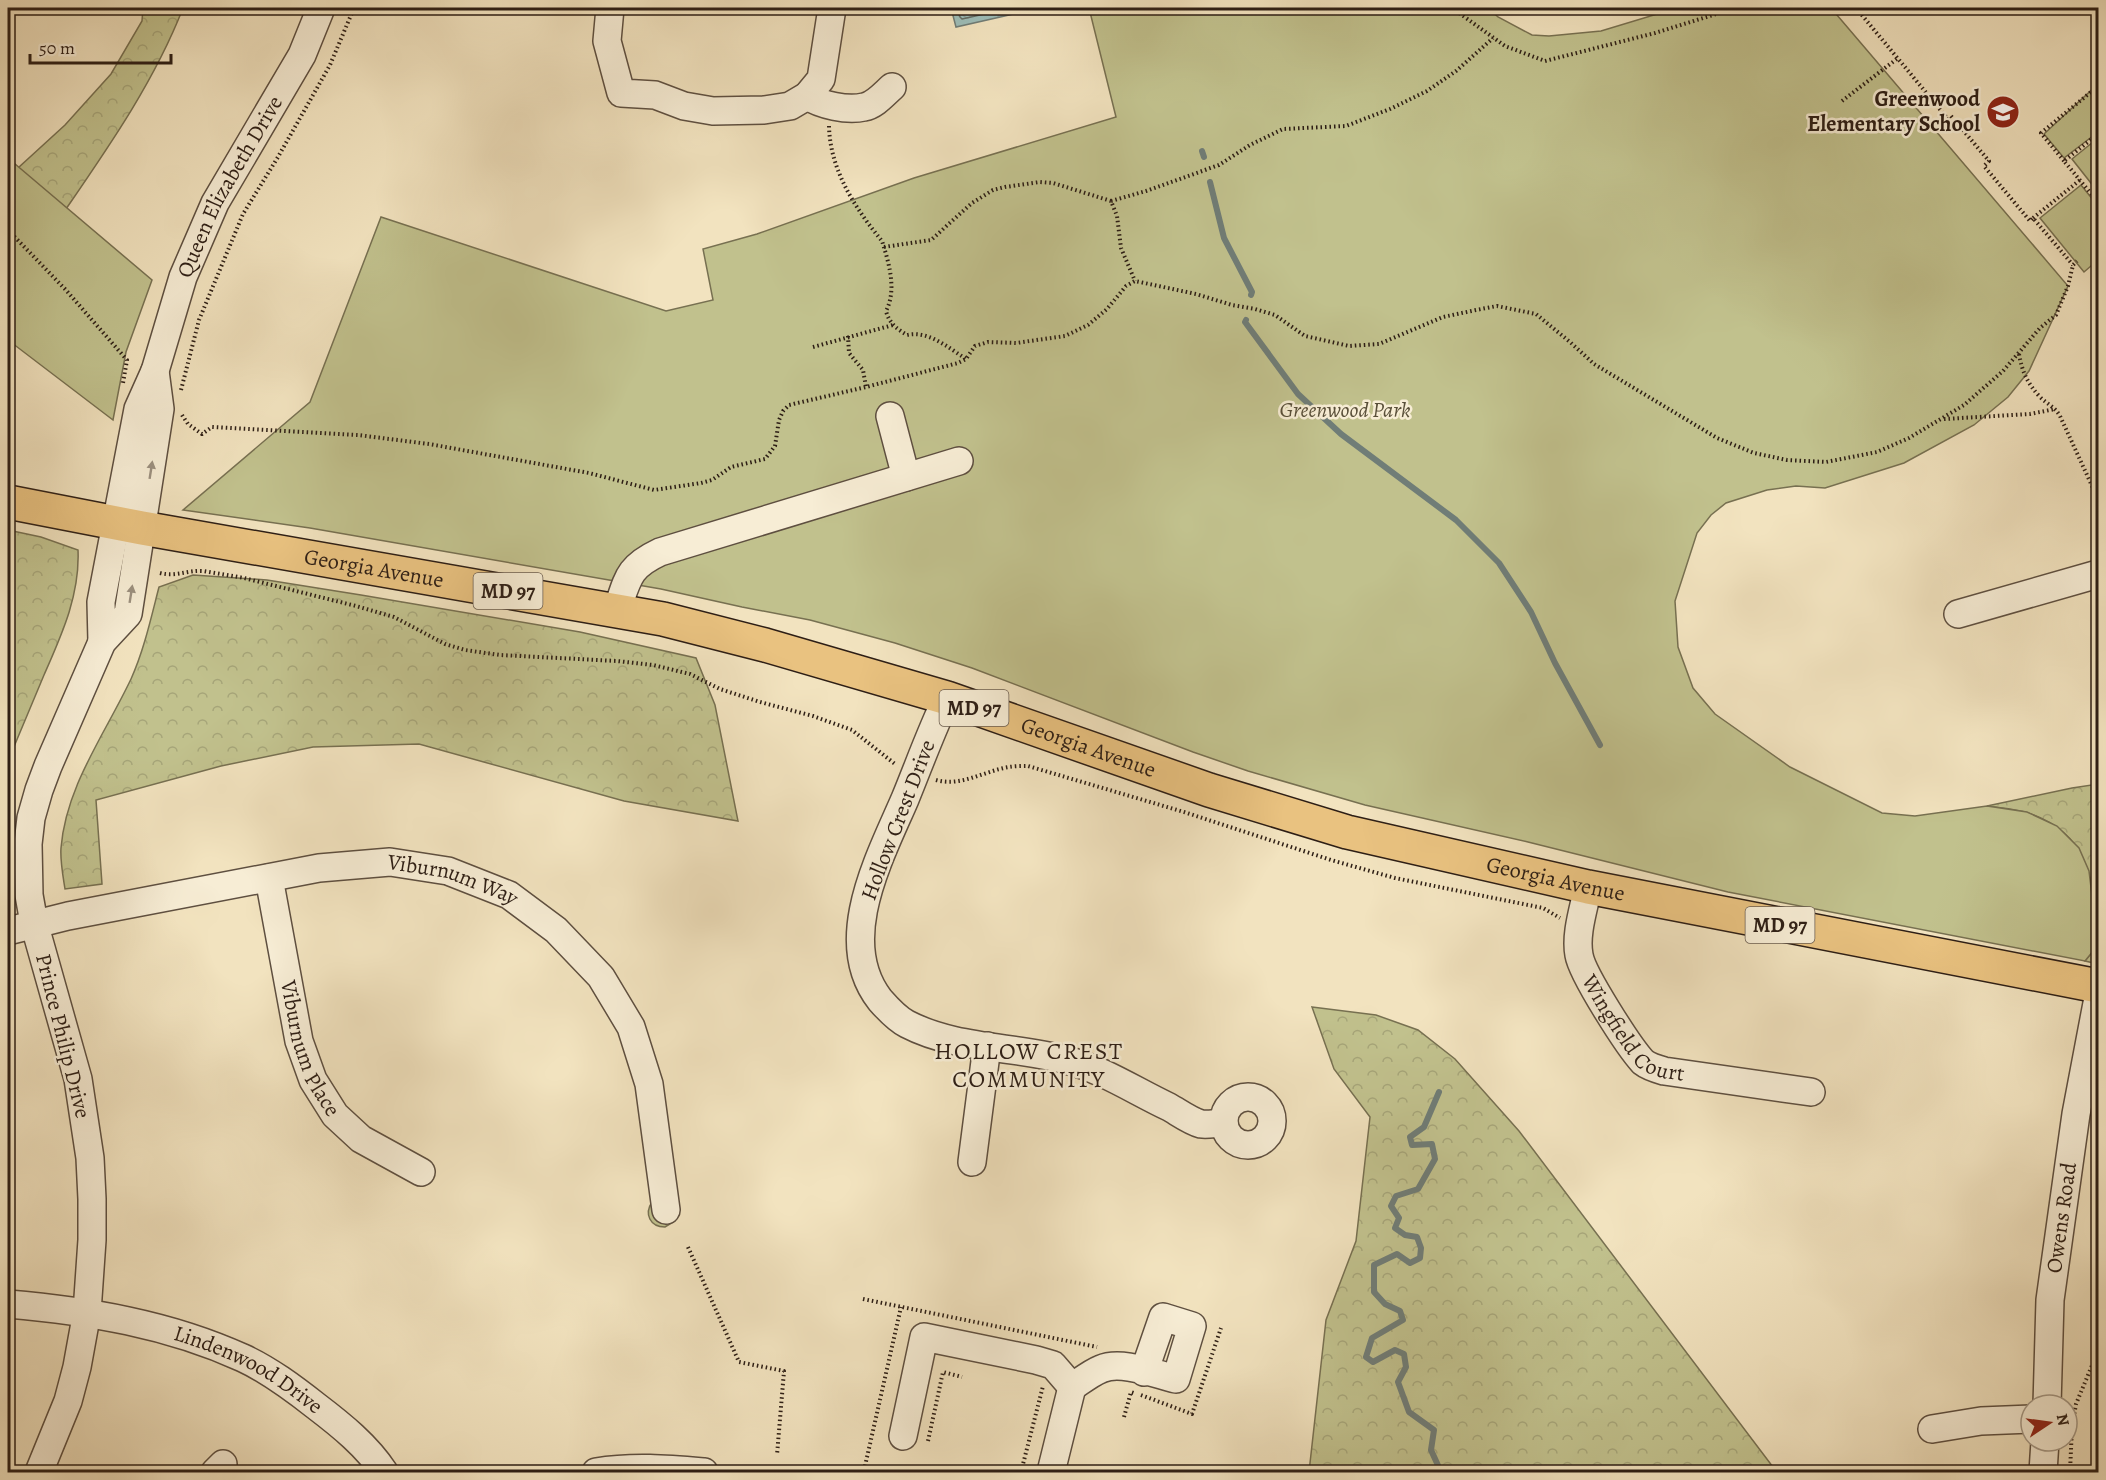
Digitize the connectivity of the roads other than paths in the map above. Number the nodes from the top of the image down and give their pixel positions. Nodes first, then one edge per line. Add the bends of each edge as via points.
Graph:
1 (321, 8) edge
2 (609, 8) edge
3 (832, 8) edge
4 (892, 87) dead end
5 (807, 96) junction
6 (890, 416) dead end
7 (959, 461) dead end
8 (906, 477) junction
9 (8, 502) edge
10 (129, 525) junction
11 (2098, 574) edge
12 (616, 610) junction
13 (1958, 614) dead end
14 (947, 698) junction
15 (269, 878) junction
16 (1588, 887) junction
17 (34, 923) junction
18 (8, 931) edge
19 (2098, 986) edge
20 (2098, 998) edge
21 (987, 1046) junction
22 (1811, 1092) dead end
23 (1224, 1123) dead end
24 (972, 1162) dead end
25 (421, 1172) dead end
26 (666, 1210) dead end
27 (8, 1304) edge
28 (87, 1312) junction
29 (1144, 1372) dead end
30 (1072, 1387) junction
31 (2047, 1393) edge
32 (2019, 1419) edge
33 (1932, 1429) dead end
34 (915, 1438) road end
35 (2044, 1453) edge
36 (39, 1473) edge
37 (384, 1473) edge
38 (597, 1473) edge
39 (704, 1473) edge
40 (1051, 1473) edge
41 (2043, 1473) edge

1 - 10 street, Queen Elizabeth Drive via 302,55 215,203 183,277 155,371 160,409
2 - 5 street via 607,41 621,93 655,95 713,111 790,106
3 - 5 street via 821,79
4 - 5 street via 864,108 833,105
6 - 8 street
7 - 8 street
8 - 12 street via 696,540 646,559 629,576
9 - 10 main road, Georgia Avenue / MD 97
10 - 12 main road, Georgia Avenue / MD 97
10 - 17 street, Prince Philip Drive via 128,614 102,642 48,766 32,818 28,868
11 - 13 street
12 - 14 main road, Georgia Avenue / MD 97 via 711,630
14 - 16 main road, Georgia Avenue / MD 97 via 1307,821
14 - 21 street, Hollow Crest Drive via 870,886 860,929 861,953 874,992 903,1022 941,1038
15 - 17 street, Viburnum Way
15 - 25 street, Viburnum Place via 299,1041 313,1080 335,1115 361,1139
15 - 26 street, Viburnum Way via 319,868 390,862 448,871 508,896 556,930 601,977 631,1027 649,1084
16 - 19 main road, Georgia Avenue / MD 97
16 - 22 street, Wingfield Court via 1578,955 1585,975 1644,1063 1664,1071
17 - 18 street, Viburnum Way
17 - 28 street, Prince Philip Drive via 71,1052 84,1116 92,1199
20 - 31 street, Owens Road via 2076,1114 2050,1300
21 - 23 street, Hollow Crest Drive via 1075,1063 1201,1124
21 - 24 street
27 - 28 street, Lindenwood Drive
28 - 36 street, Prince Philip Drive via 68,1401
28 - 37 street, Lindenwood Drive via 184,1334 244,1359 288,1385 336,1421
29 - 30 street via 1117,1365 1101,1369
30 - 34 street via 1053,1365 924,1337
30 - 40 street
32 - 33 street
35 - 41 street
38 - 39 street via 621,1468 663,1468

